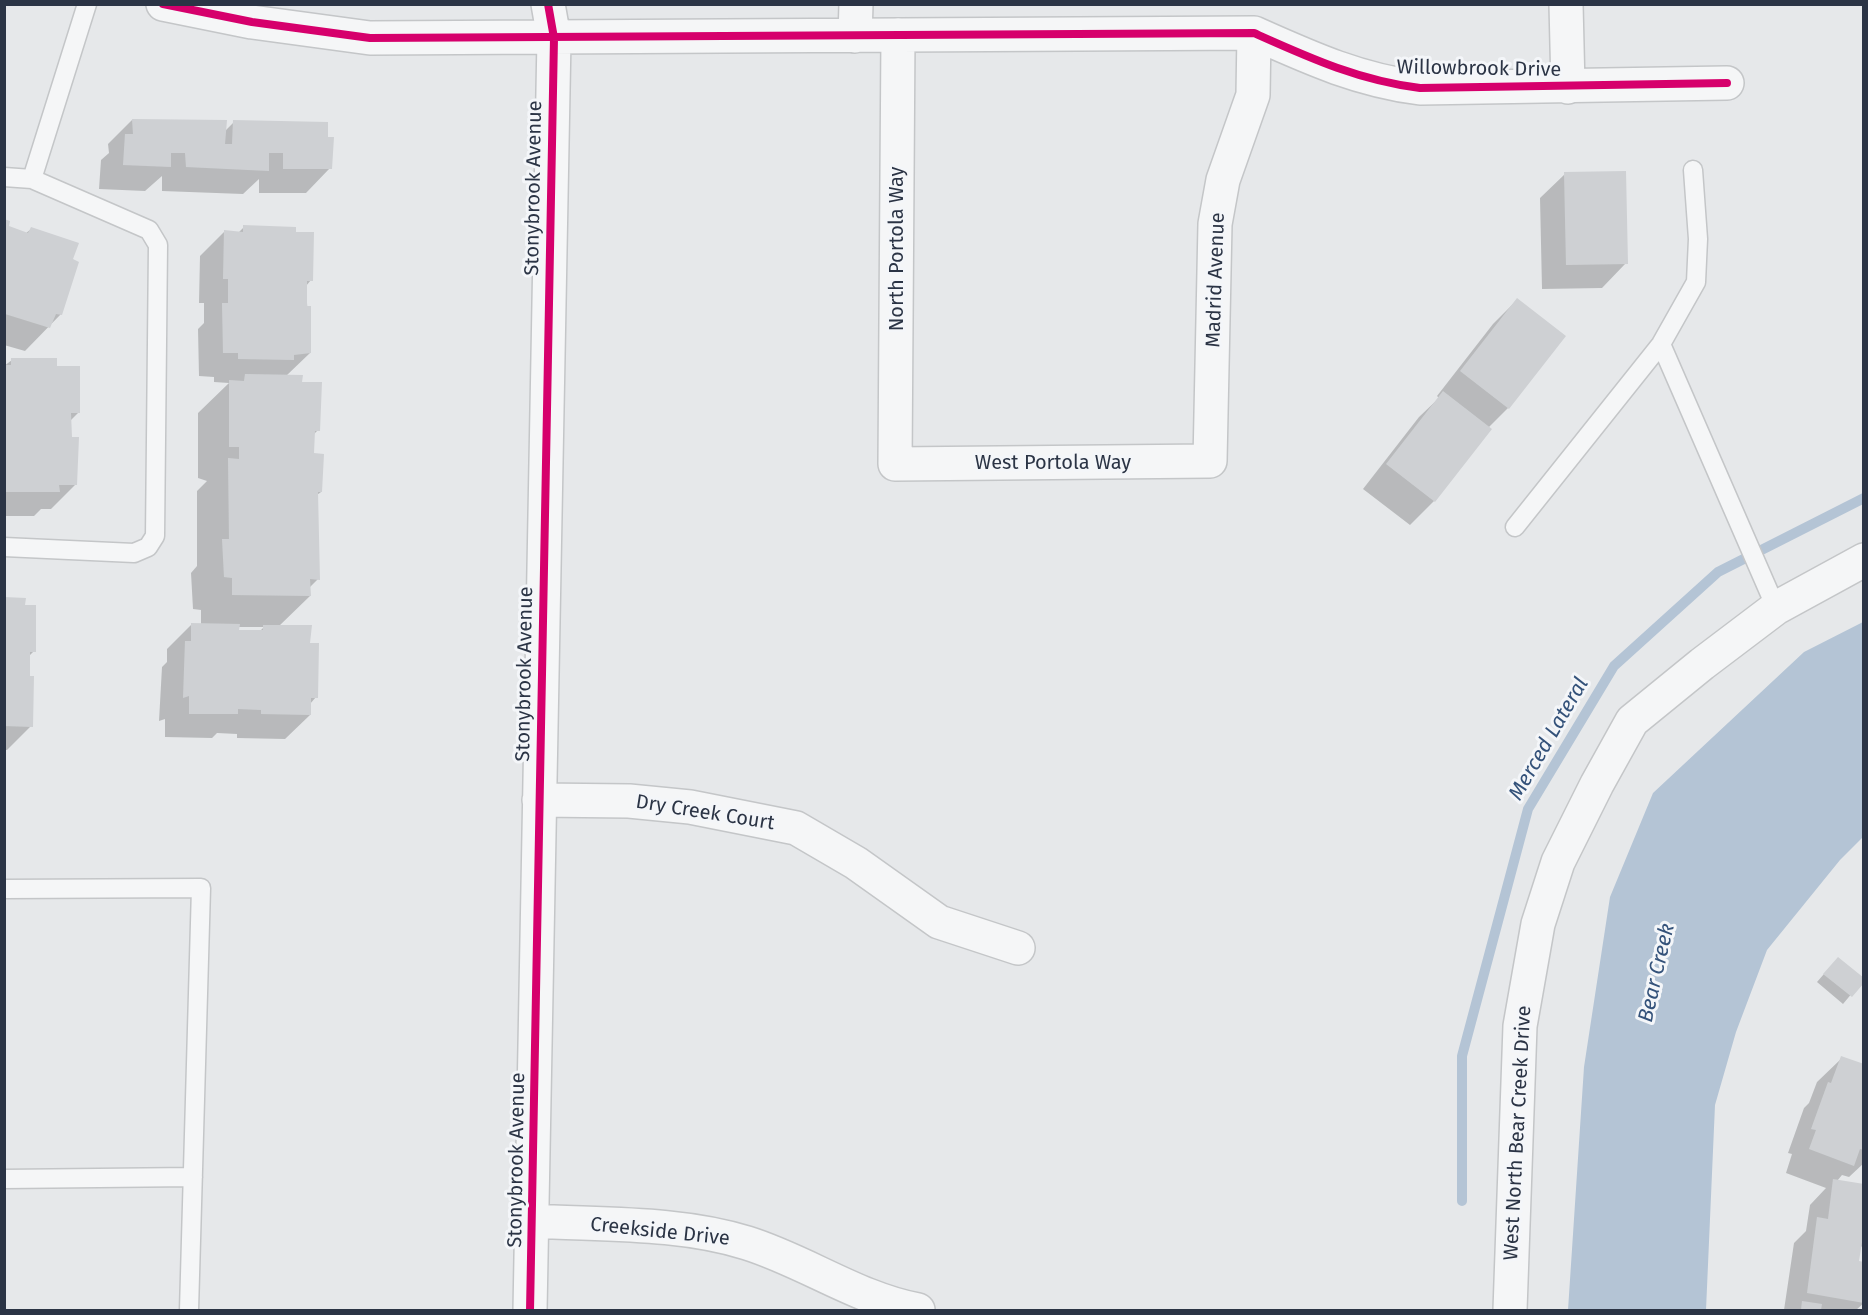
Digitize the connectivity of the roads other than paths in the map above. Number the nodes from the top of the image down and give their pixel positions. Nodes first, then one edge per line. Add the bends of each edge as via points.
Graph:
1 (87, 4) edge
2 (164, 4) edge
3 (548, 4) edge
4 (1566, 4) edge
5 (855, 20) edge
6 (1254, 33) junction
7 (898, 35) junction
8 (554, 38) junction
9 (1727, 84) dead end
10 (1568, 87) junction
11 (1693, 170) dead end
12 (4, 177) edge
13 (32, 179) junction
14 (1661, 344) junction
15 (1210, 461) joint
16 (896, 464) joint
17 (1515, 527) dead end
18 (4, 547) edge
19 (1863, 560) edge
20 (1776, 608) junction
21 (539, 800) junction
22 (4, 889) edge
23 (1018, 948) dead end
24 (193, 1177) junction
25 (4, 1179) edge
26 (533, 1221) junction
27 (189, 1311) edge
28 (530, 1311) edge
29 (918, 1311) edge
30 (1510, 1311) edge

1 - 13 lane
2 - 8 street, Willowbrook Drive via 252,22 370,38
3 - 8 street, Stonybrook Avenue
4 - 10 street
5 - 7 street, Willowbrook Drive
5 - 8 street, Willowbrook Drive
6 - 7 street, Willowbrook Drive
6 - 10 street, Willowbrook Drive via 1337,70 1387,84 1420,88
6 - 15 street, Madrid Avenue via 1253,95 1223,180 1215,224
7 - 16 street, North Portola Way
8 - 21 street, Stonybrook Avenue
9 - 10 street, Willowbrook Drive
11 - 14 lane via 1698,239 1696,282
12 - 13 lane
13 - 18 lane via 149,230 158,245 155,536 148,547 134,553
14 - 17 lane
14 - 20 lane
15 - 16 street, West Portola Way
19 - 20 street, West North Bear Creek Drive
20 - 30 street, West North Bear Creek Drive via 1632,721 1558,862 1538,924 1520,1026
21 - 23 street, Dry Creek Court via 630,801 690,807 796,828 856,863 939,922
21 - 26 street, Stonybrook Avenue
22 - 24 lane via 201,888
24 - 25 lane
24 - 27 lane
26 - 28 street, Stonybrook Avenue
26 - 29 street, Creekside Drive via 667,1229 747,1243 862,1292

